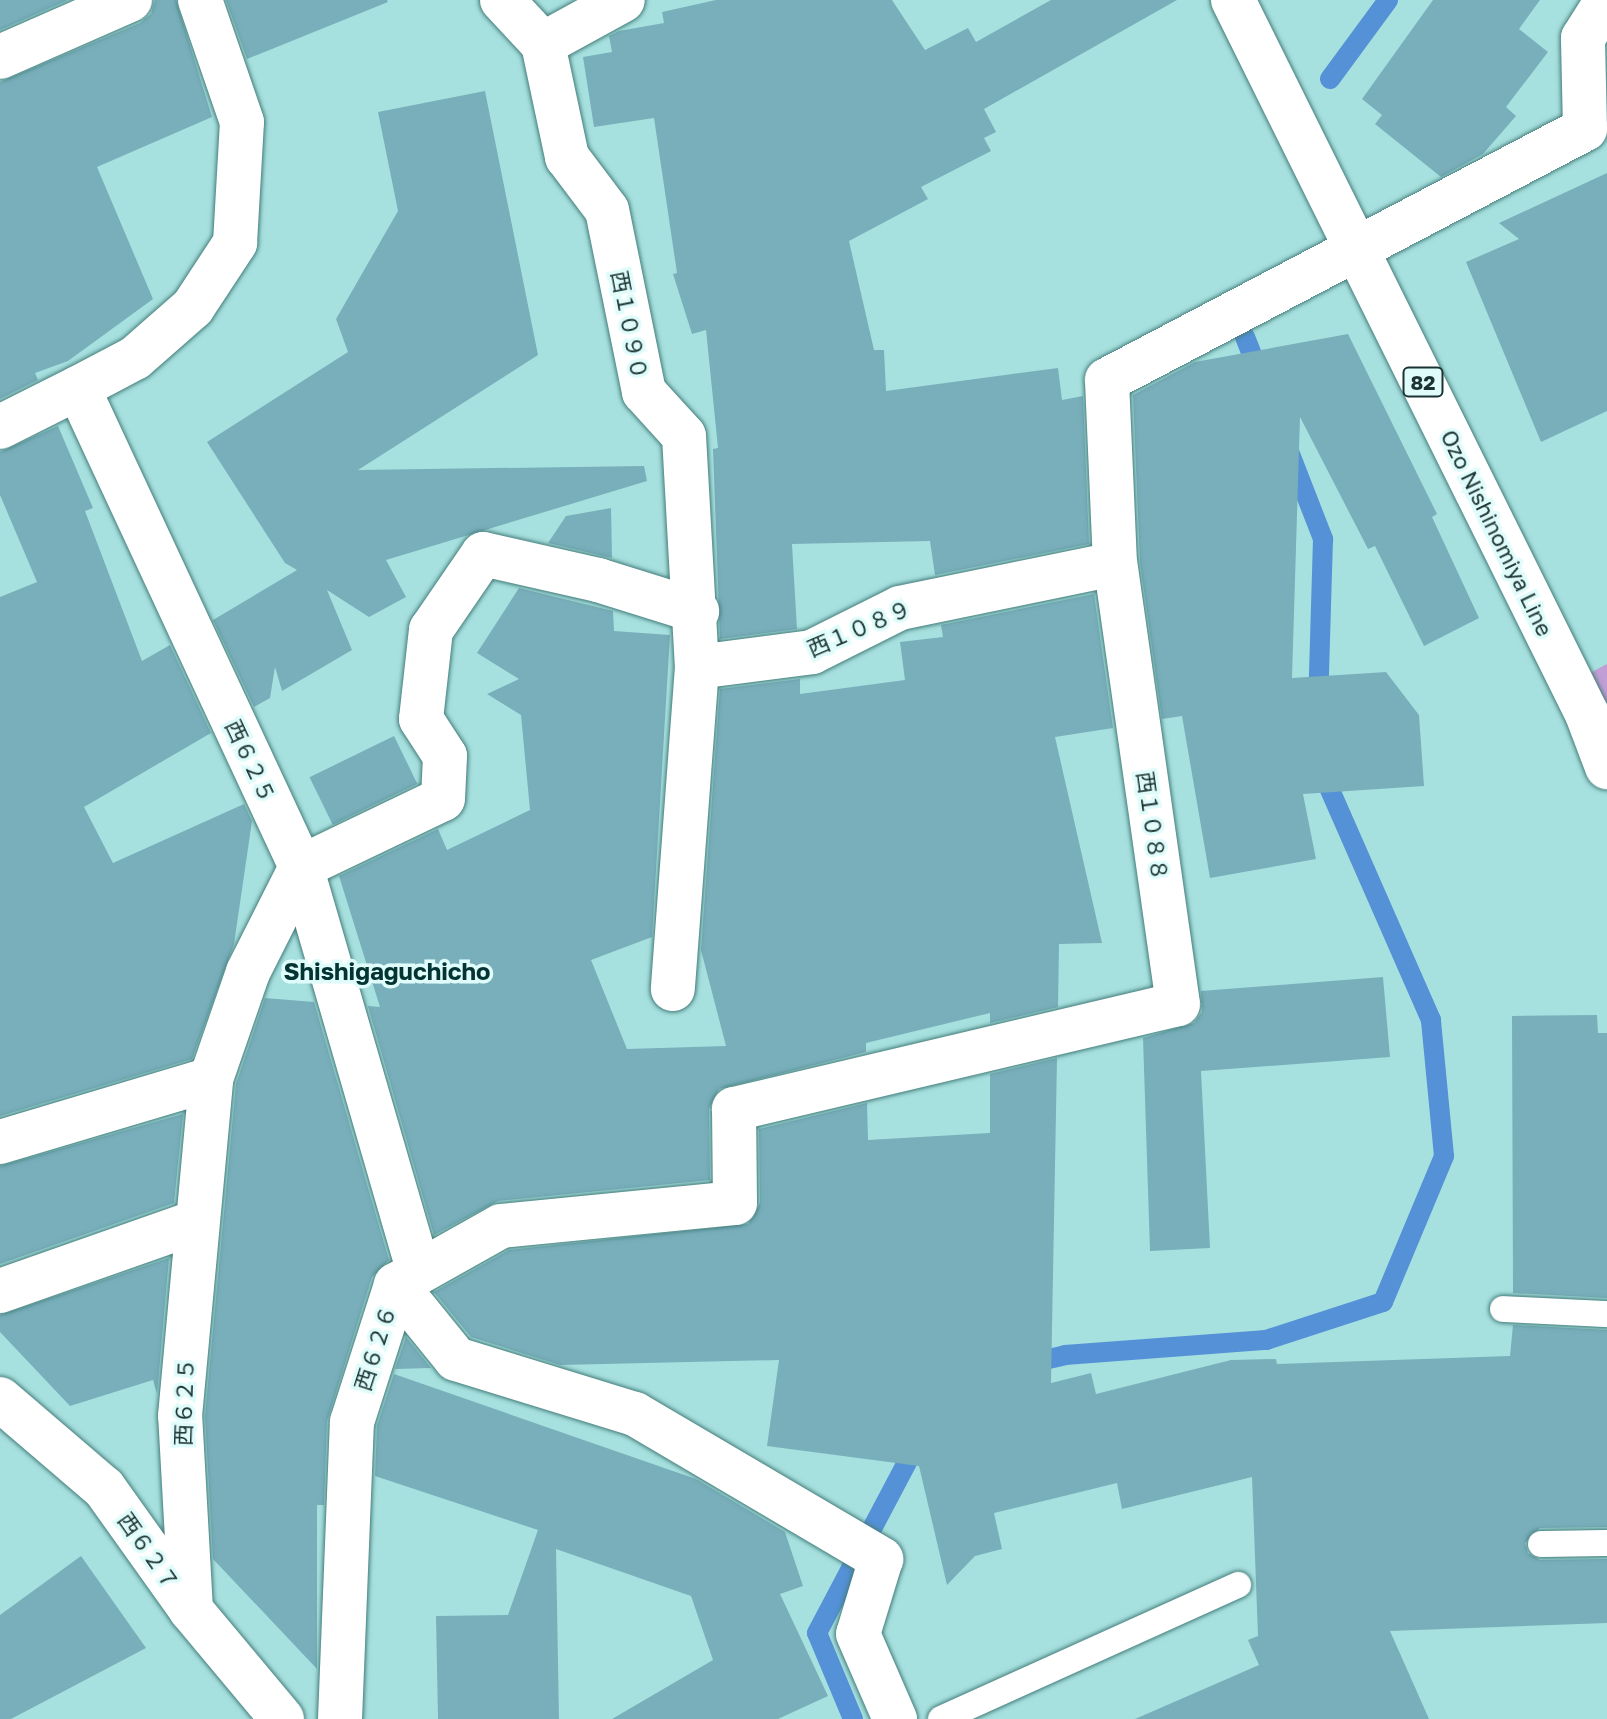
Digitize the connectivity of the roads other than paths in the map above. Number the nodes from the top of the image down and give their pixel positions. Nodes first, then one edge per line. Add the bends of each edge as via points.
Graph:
1 (130, 0) edge
2 (200, 0) edge
3 (502, 0) edge
4 (623, 0) edge
5 (1233, 0) edge
6 (1607, 0) edge
7 (543, 44) junction
8 (0, 57) edge
9 (1357, 249) junction
10 (78, 388) junction
11 (0, 427) edge
12 (1115, 564) junction
13 (697, 611) junction
14 (697, 667) junction
15 (1607, 767) edge
16 (301, 867) junction
17 (673, 989) dead end
18 (211, 1079) junction
19 (0, 1142) edge
20 (196, 1222) junction
21 (407, 1277) junction
22 (0, 1291) edge
23 (1503, 1309) dead end
24 (1607, 1314) edge
25 (0, 1399) edge
26 (1607, 1543) edge
27 (1541, 1544) dead end
28 (1238, 1585) dead end
29 (191, 1610) junction
30 (282, 1719) edge
31 (340, 1719) edge
32 (895, 1719) edge
33 (941, 1719) edge

1 - 8 street
2 - 10 street via 242,122 235,243 193,307 135,358
3 - 7 street
4 - 7 street
5 - 9 street, Ozo Nishinomiya Line / 82
6 - 9 street via 1583,38 1585,129
7 - 13 street, 西１０９０ via 567,157 607,210 644,392 684,436
9 - 12 street, 西１０８８ via 1107,380
9 - 15 street, Ozo Nishinomiya Line / 82 via 1587,714
10 - 11 street
10 - 16 street, 西６２５
12 - 14 street, 西１０８９ via 900,608 812,652
12 - 21 street, 西１０８８ via 1178,1004 734,1109 735,1203 501,1226
13 - 14 street, 西１０９０
13 - 16 street via 598,580 483,554 431,630 421,719 445,756 443,799
14 - 17 street, 西１０９０
16 - 18 street, 西６２５ via 248,972
16 - 21 street
18 - 19 street
18 - 20 street, 西６２５
20 - 22 street
20 - 29 street, 西６２５ via 180,1416
21 - 31 street, 西６２６ via 352,1422
21 - 32 street via 456,1359 635,1414 881,1559 858,1634
23 - 24 lane
25 - 29 street, 西６２７ via 104,1488
26 - 27 lane
28 - 33 lane
29 - 30 street, 西６２７

